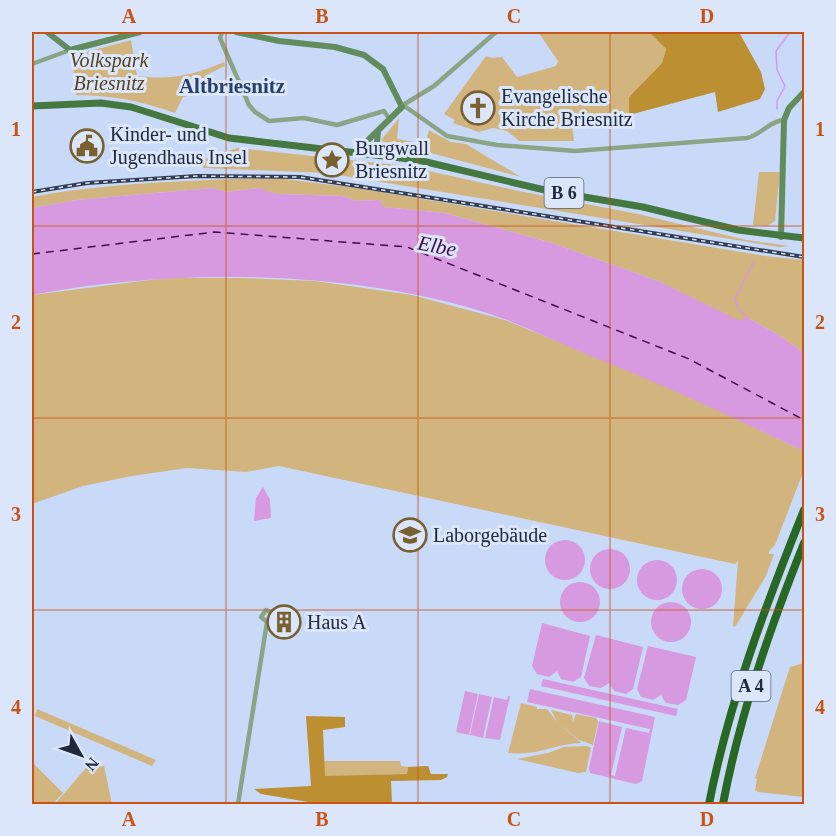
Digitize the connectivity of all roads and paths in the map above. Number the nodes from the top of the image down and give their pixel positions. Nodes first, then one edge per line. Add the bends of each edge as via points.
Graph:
1 (47, 32) edge
2 (140, 32) edge
3 (222, 32) edge
4 (236, 32) edge
5 (496, 32) edge
6 (128, 33) edge
7 (70, 50) junction
8 (32, 64) edge
9 (804, 92) edge
10 (403, 105) junction
11 (32, 106) edge
12 (391, 120) junction
13 (784, 120) junction
14 (378, 131) junction
15 (360, 153) junction
16 (388, 156) junction
17 (781, 237) junction
18 (804, 238) edge
19 (804, 510) edge
20 (804, 543) edge
21 (267, 622) dead end
22 (238, 804) edge
23 (709, 804) edge
24 (723, 804) edge

1 - 7 street
2 - 6 street
3 - 12 street via 220,38 249,105 262,117 276,122 304,118 337,125 384,111
4 - 10 street via 364,55 383,69
5 - 10 street via 434,86
6 - 7 street
7 - 8 street
9 - 13 street
10 - 12 street
10 - 13 street via 447,136 589,151 747,138 775,121
11 - 15 main road, B 6 via 118,105 229,138
12 - 14 street
13 - 17 street
14 - 15 street via 361,147
14 - 16 street via 377,143
15 - 16 main road, B 6
16 - 17 main road, B 6
17 - 18 main road, B 6
19 - 23 highway, A 4 via 732,702
20 - 24 highway, A 4 via 744,708
21 - 22 street

